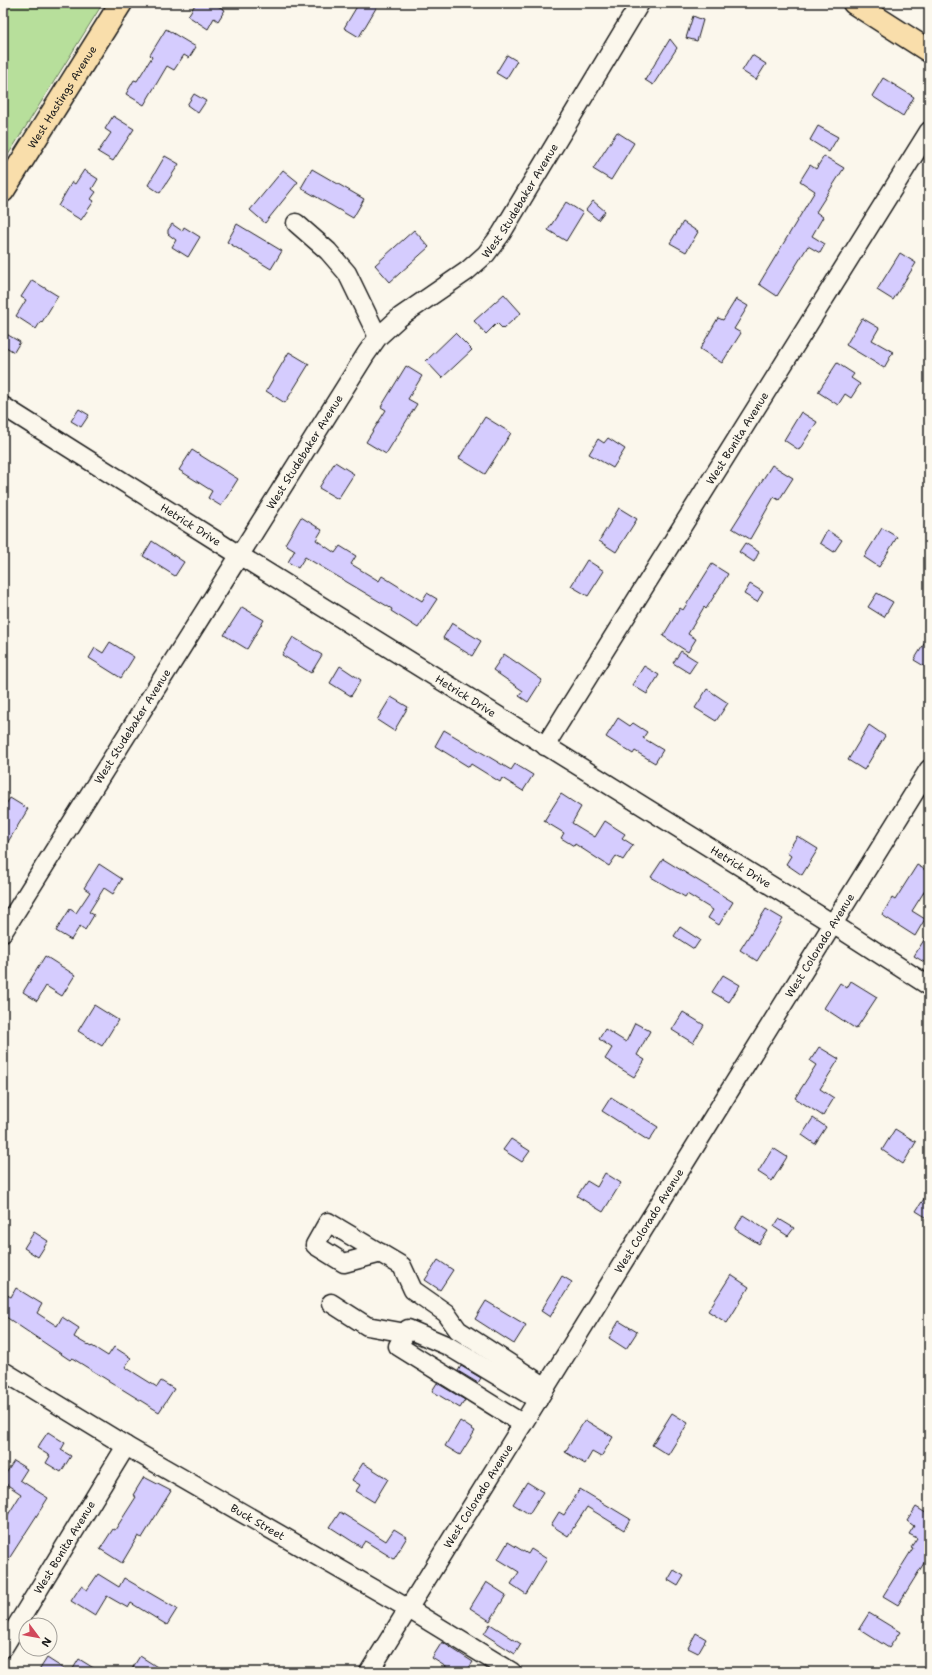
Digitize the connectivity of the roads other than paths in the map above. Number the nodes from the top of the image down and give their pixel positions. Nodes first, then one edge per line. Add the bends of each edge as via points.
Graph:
1 (121, 3) edge
2 (640, 3) edge
3 (854, 3) edge
4 (929, 51) edge
5 (929, 130) edge
6 (3, 191) edge
7 (296, 223) dead end
8 (378, 337) junction
9 (3, 406) edge
10 (239, 555) junction
11 (545, 746) junction
12 (929, 769) edge
13 (833, 924) junction
14 (3, 932) edge
15 (929, 986) edge
16 (380, 1253) dead end
17 (331, 1303) dead end
18 (406, 1333) junction
19 (3, 1371) edge
20 (513, 1386) junction
21 (542, 1394) junction
22 (498, 1409) junction
23 (523, 1424) junction
24 (126, 1446) junction
25 (408, 1609) junction
26 (3, 1648) edge
27 (369, 1672) edge
28 (512, 1672) edge

1 - 6 main road, West Hastings Avenue
2 - 8 street, West Studebaker Avenue via 501,234 486,254 467,271 400,317
3 - 4 main road
5 - 11 street, West Bonita Avenue
7 - 8 street via 328,251 347,273
8 - 10 street, West Studebaker Avenue
9 - 10 street, Hetrick Drive
10 - 11 street, Hetrick Drive
10 - 14 street, West Studebaker Avenue
11 - 13 street, Hetrick Drive
12 - 13 street, West Colorado Avenue
13 - 15 street, Hetrick Drive
13 - 21 street, West Colorado Avenue
16 - 21 street via 402,1266 413,1290 446,1313 458,1330
17 - 18 street via 367,1326
18 - 20 street via 408,1329 448,1346
18 - 22 street via 398,1346
19 - 24 street, Buck Street
20 - 21 street
20 - 22 street
21 - 23 street, West Colorado Avenue
22 - 23 street
23 - 25 street, West Colorado Avenue
24 - 25 street, Buck Street
24 - 26 street, West Bonita Avenue
25 - 27 street, West Colorado Avenue
25 - 28 street, Buck Street

